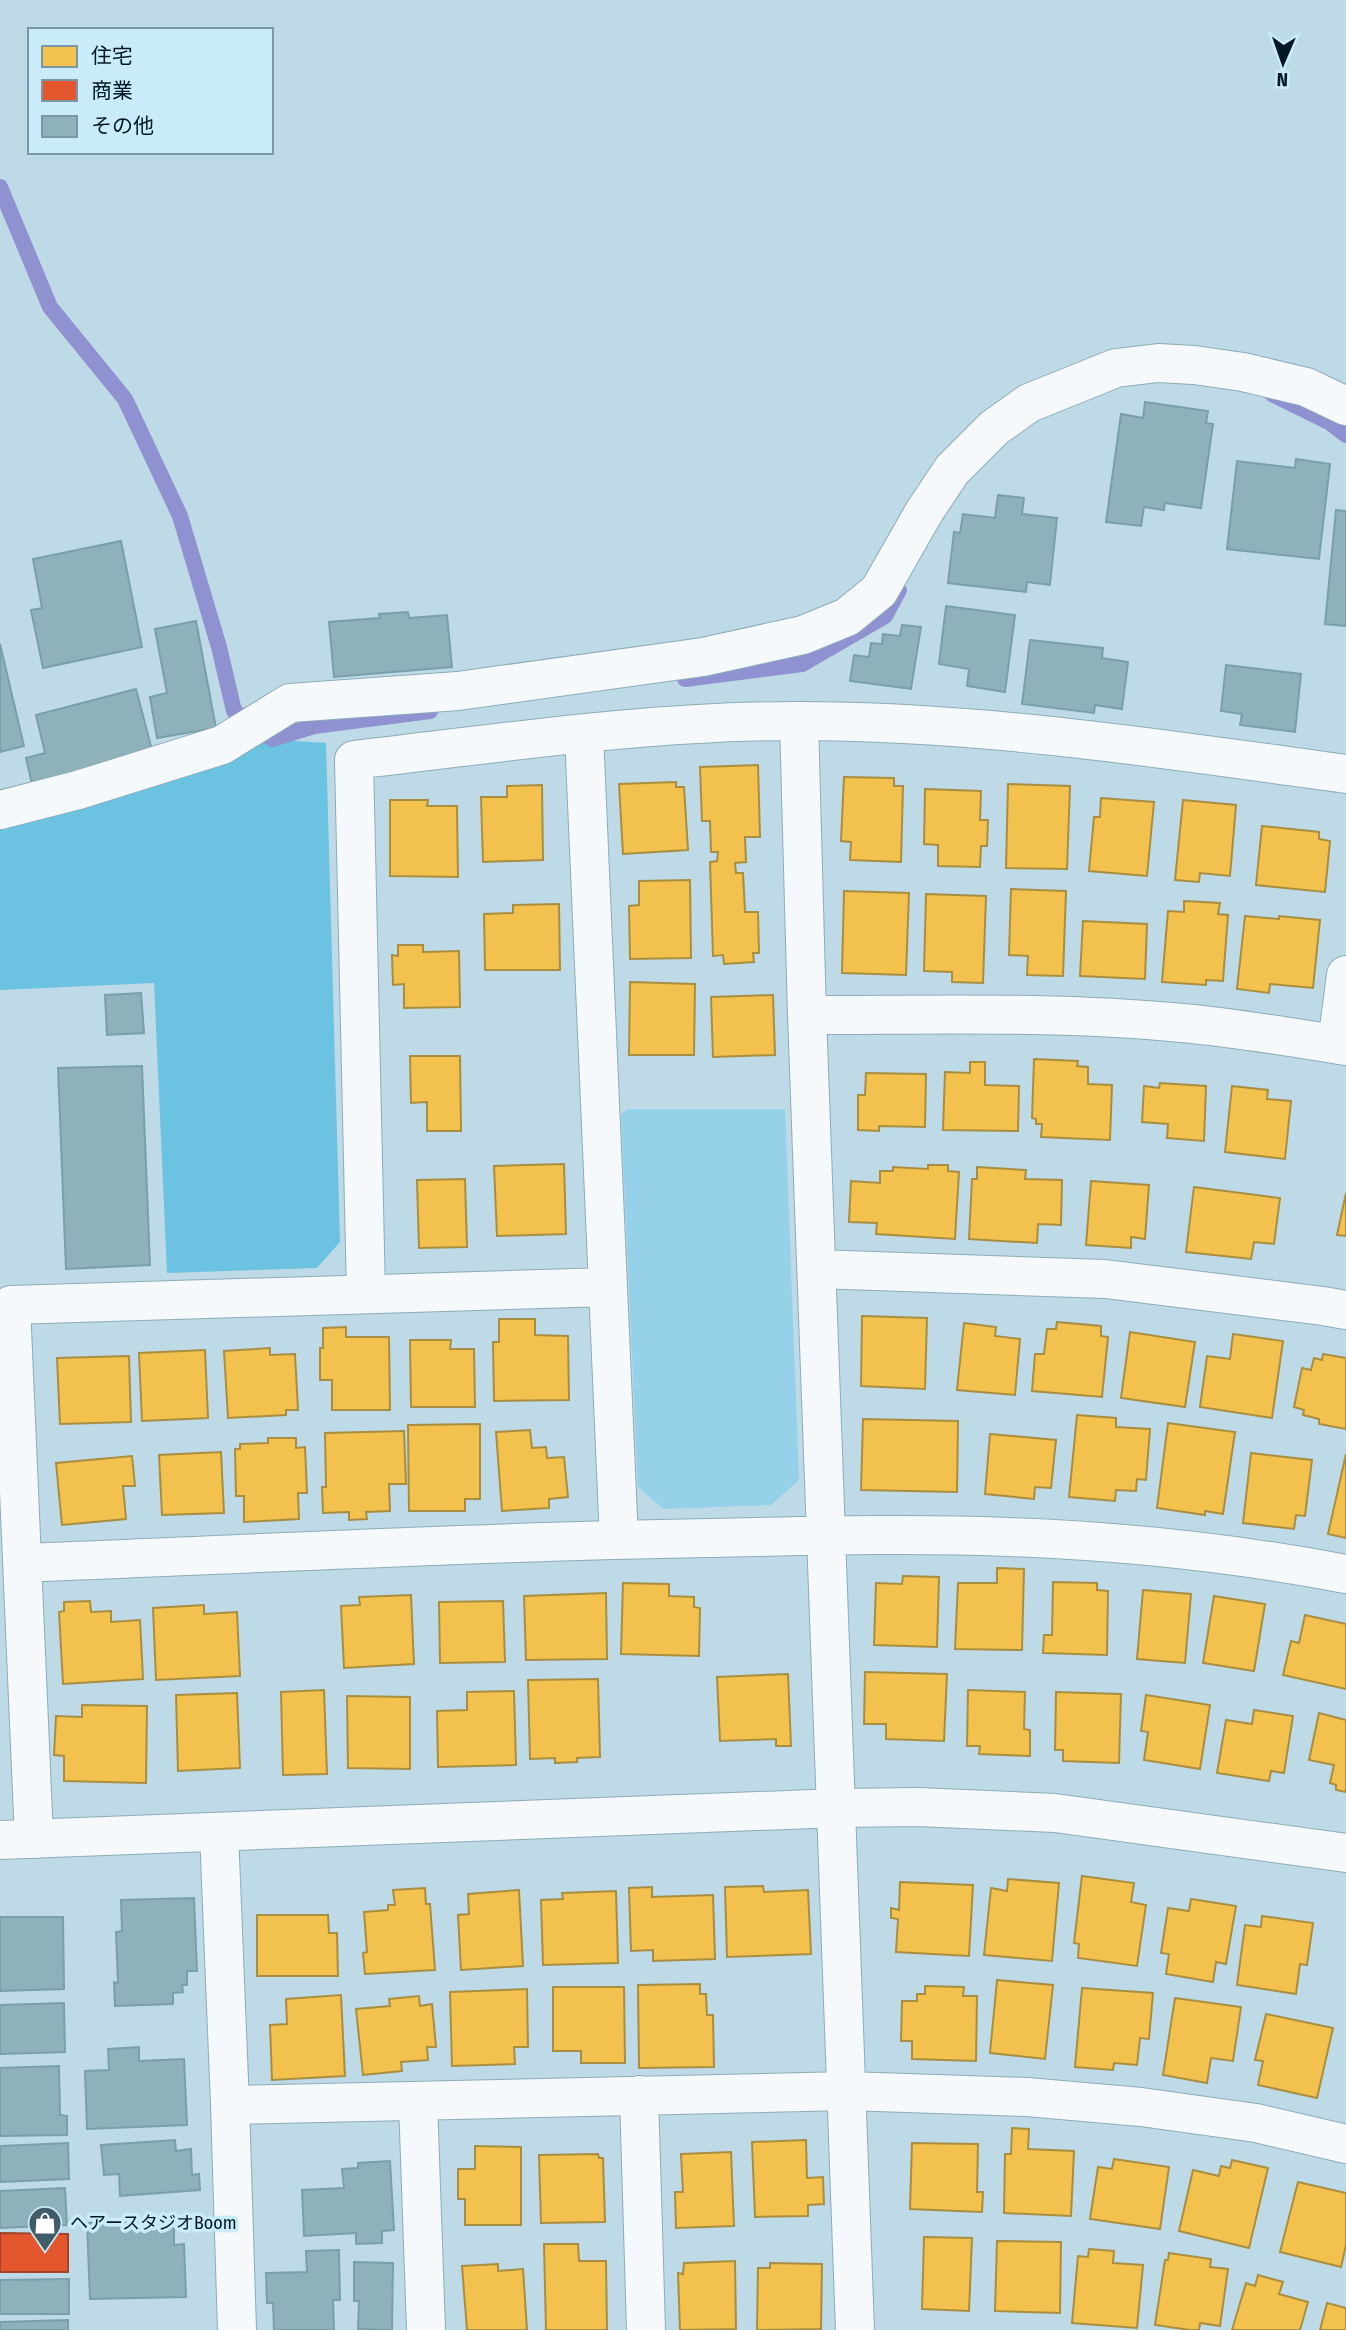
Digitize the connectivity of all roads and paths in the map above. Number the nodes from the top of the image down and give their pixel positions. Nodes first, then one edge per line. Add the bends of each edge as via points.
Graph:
1 (1346, 406) edge
2 (799, 721) junction
3 (584, 734) junction
4 (1346, 774) edge
5 (0, 810) edge
6 (1346, 975) edge
7 (807, 1015) junction
8 (1341, 1045) edge
9 (817, 1269) junction
10 (608, 1287) junction
11 (366, 1294) junction
12 (1346, 1310) edge
13 (827, 1536) junction
14 (619, 1540) junction
15 (22, 1563) junction
16 (1346, 1574) edge
17 (838, 1808) junction
18 (219, 1832) junction
19 (17, 1840) edge
20 (1346, 1853) edge
21 (847, 2091) junction
22 (639, 2095) junction
23 (418, 2101) junction
24 (230, 2105) junction
25 (1346, 2144) edge
26 (237, 2330) edge
27 (426, 2330) edge
28 (646, 2330) edge
29 (855, 2330) edge

1 - 5 street via 1306,387 1243,372 1158,363 1116,368 1029,403 994,428 952,470 879,592 847,617 814,631 703,657 458,691 289,703 222,746
2 - 3 street via 703,723
2 - 4 street via 940,726 1090,740
2 - 7 street
3 - 10 street
3 - 11 street via 354,760
6 - 8 street
7 - 8 street via 1029,1015 1180,1023
7 - 9 street
9 - 12 street via 1105,1279
9 - 13 street
10 - 11 street
10 - 14 street
11 - 15 street via 11,1305
13 - 14 street
13 - 16 street via 1007,1536 1146,1546
13 - 17 street
14 - 15 street
15 - 19 street
17 - 18 street
17 - 20 street via 1055,1813
17 - 21 street
18 - 19 street
18 - 24 street
21 - 22 street
21 - 25 street via 1027,2097 1141,2107 1256,2123
21 - 29 street
22 - 23 street
22 - 28 street
23 - 24 street
23 - 27 street
24 - 26 street

